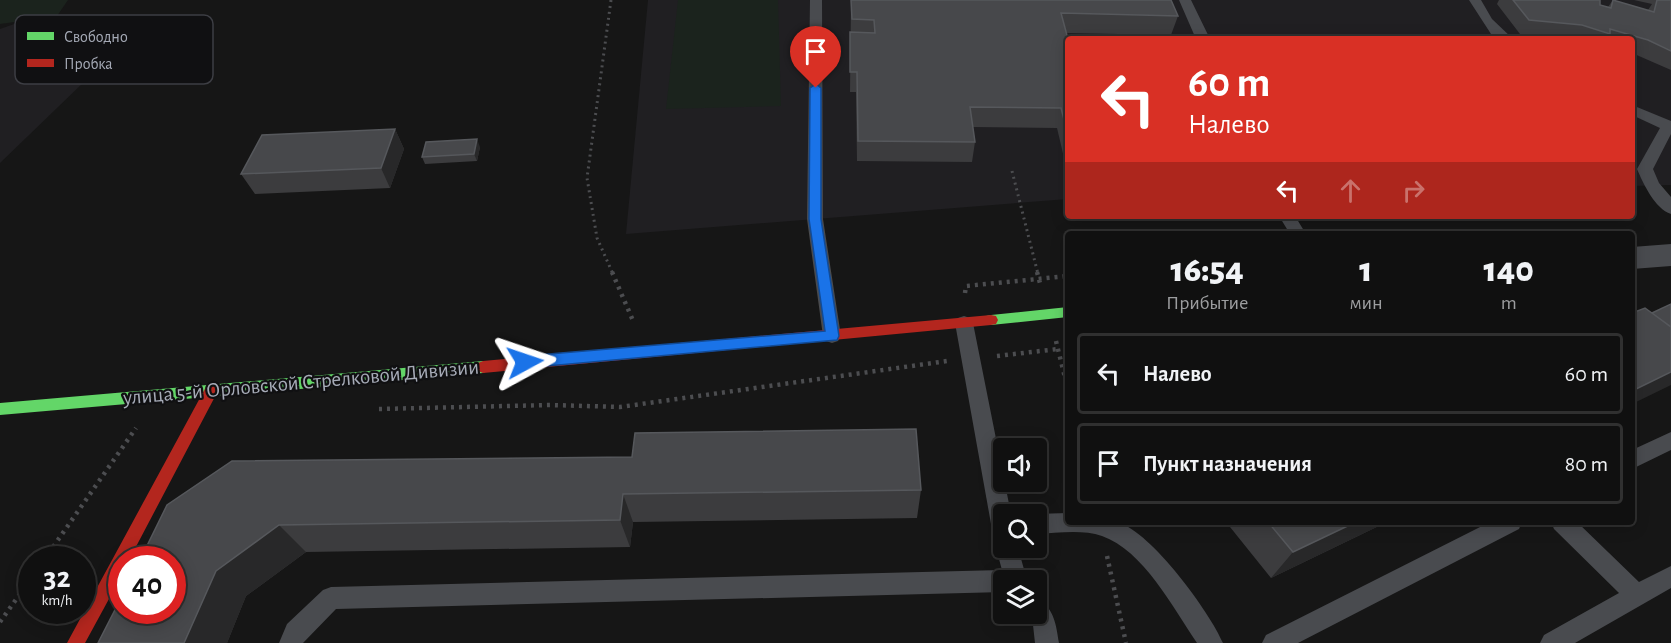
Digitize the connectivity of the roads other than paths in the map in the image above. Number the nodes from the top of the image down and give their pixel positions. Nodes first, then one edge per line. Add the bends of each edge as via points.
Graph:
1 (816, 0) edge
2 (1185, 0) edge
3 (1475, 0) edge
4 (1202, 36) edge
5 (1501, 36) edge
6 (1635, 110) edge
7 (1670, 127) edge
8 (1671, 208) edge
9 (1671, 255) edge
10 (1635, 258) edge
11 (1065, 312) edge
12 (964, 323) junction
13 (832, 336) junction
14 (212, 389) junction
15 (0, 409) edge
16 (1671, 440) edge
17 (1635, 458) edge
18 (998, 504) edge
19 (1047, 524) edge
20 (1065, 525) edge
21 (1068, 525) edge
22 (1505, 525) edge
23 (1565, 525) edge
24 (1671, 576) edge
25 (993, 581) edge
26 (1636, 595) junction
27 (1044, 624) edge
28 (76, 643) edge
29 (291, 643) edge
30 (1047, 643) edge
31 (1211, 643) edge
32 (1274, 643) edge
33 (1551, 643) edge

1 - 13 lane via 815,219
2 - 4 lane
3 - 5 lane
6 - 7 lane
7 - 8 lane via 1645,169
9 - 10 street
11 - 12 street, улица 5-й Орловской Стрелковой Дивизии
12 - 13 street, улица 5-й Орловской Стрелковой Дивизии
12 - 18 lane
13 - 14 street, улица 5-й Орловской Стрелковой Дивизии
14 - 15 street, улица 5-й Орловской Стрелковой Дивизии
14 - 28 street
16 - 17 lane
19 - 20 lane
21 - 31 lane via 1100,526 1125,535 1144,551
22 - 32 lane
23 - 26 lane
24 - 26 lane
25 - 29 lane via 331,598 295,632
26 - 33 lane
27 - 30 lane

